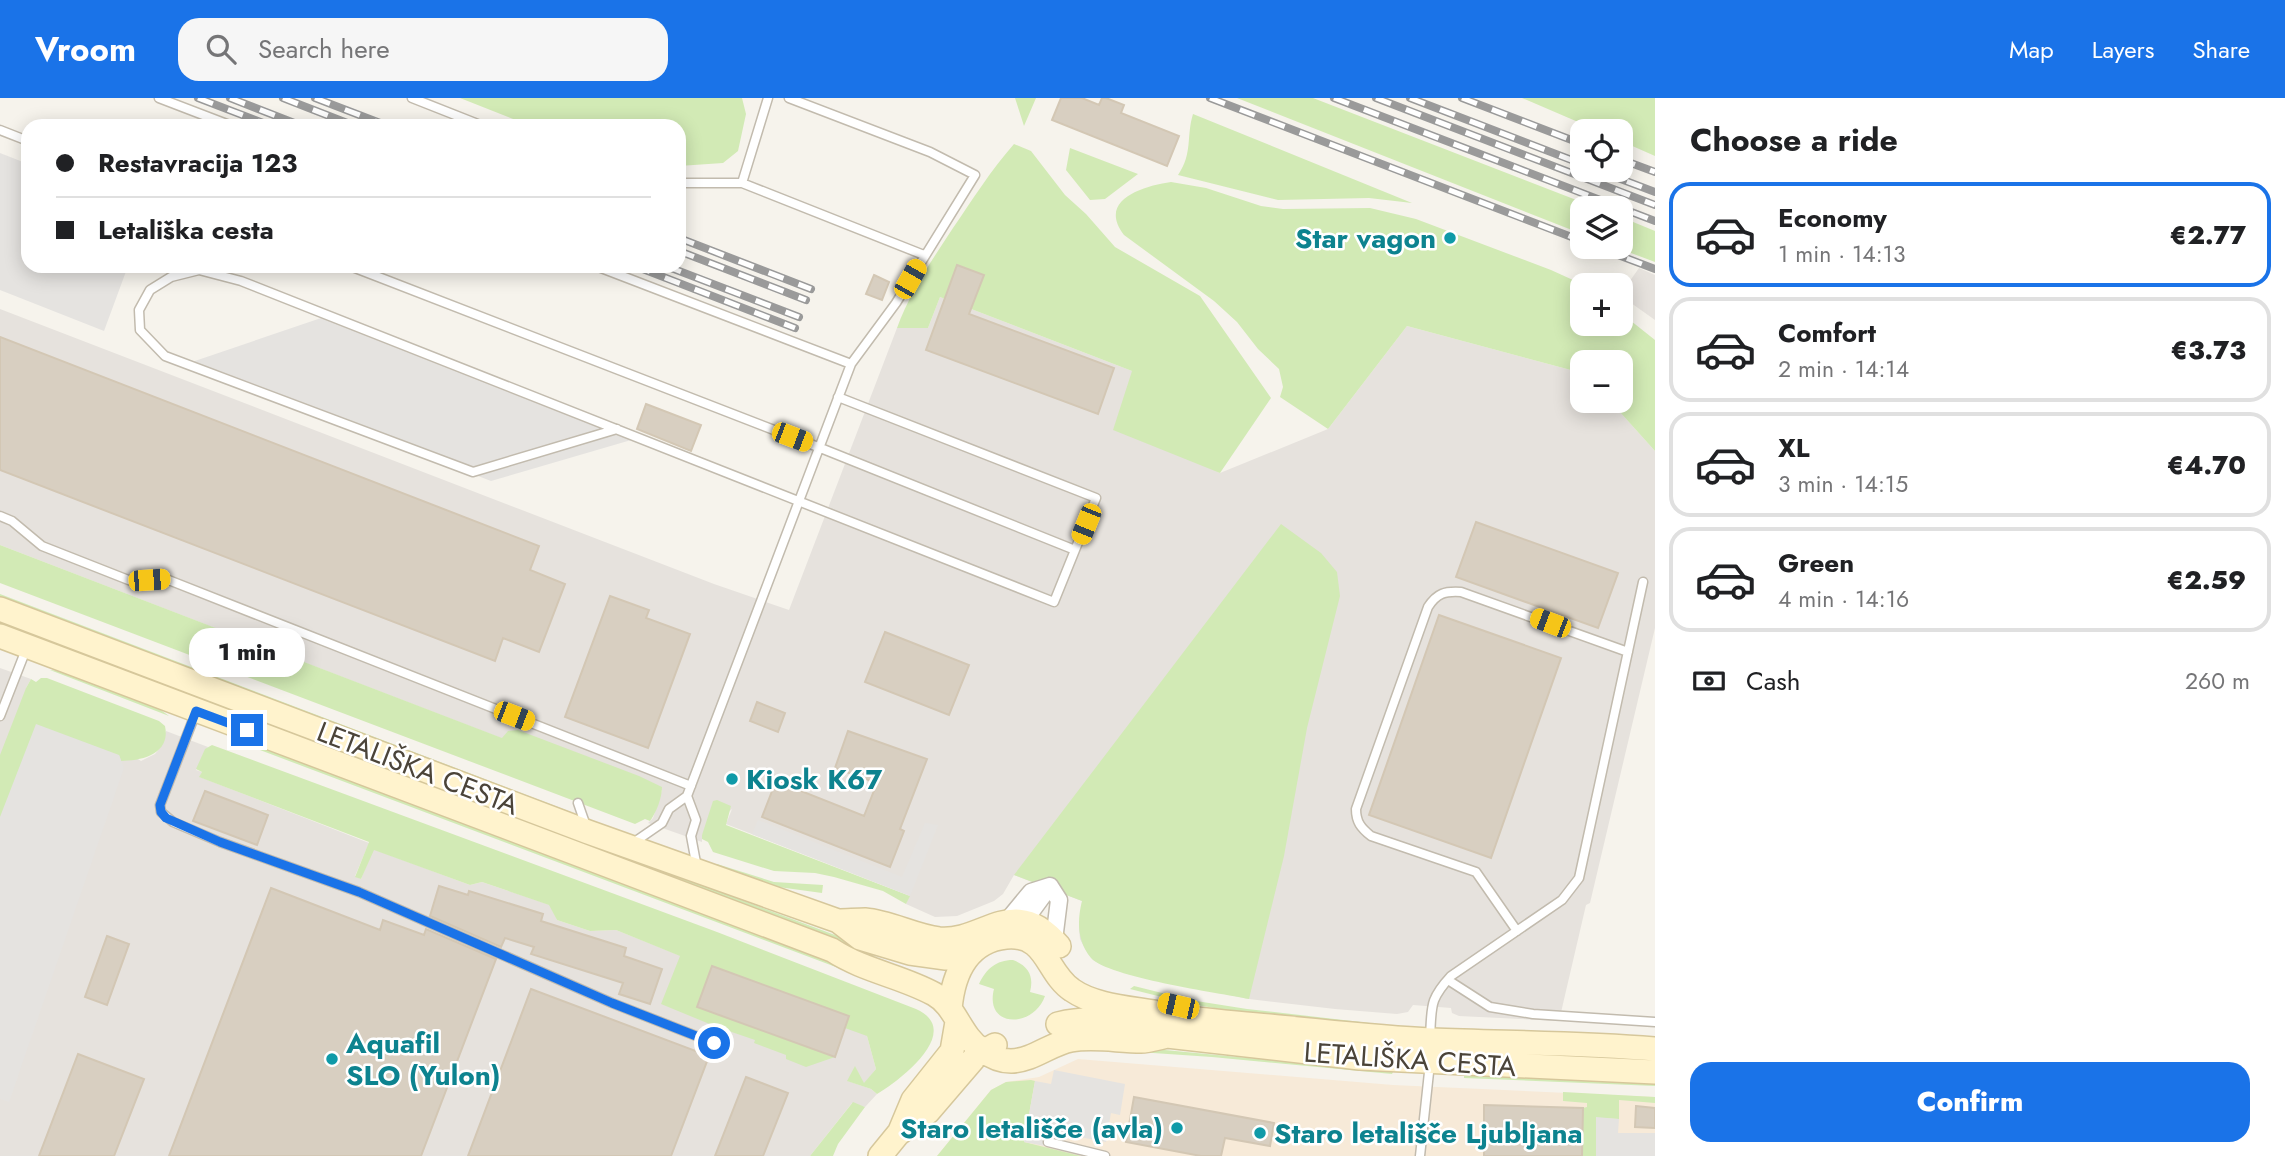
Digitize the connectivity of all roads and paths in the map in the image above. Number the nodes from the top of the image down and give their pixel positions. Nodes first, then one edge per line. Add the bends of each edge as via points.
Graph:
1 (159, 98) edge
2 (412, 98) edge
3 (768, 98) edge
4 (789, 98) edge
5 (214, 119) edge
6 (465, 119) edge
7 (0, 130) edge
8 (21, 138) edge
9 (686, 183) edge
10 (742, 183) junction
11 (925, 255) junction
12 (187, 273) edge
13 (210, 273) edge
14 (368, 273) edge
15 (614, 273) edge
16 (851, 364) junction
17 (838, 397) junction
18 (617, 429) junction
19 (818, 447) junction
20 (800, 500) junction
21 (0, 516) edge
22 (1075, 550) junction
23 (1643, 582) dead end
24 (0, 609) edge
25 (0, 636) edge
26 (27, 646) junction
27 (1628, 652) junction
28 (196, 711) junction
29 (0, 716) edge
30 (691, 786) junction
31 (687, 796) junction
32 (578, 803) dead end
33 (588, 832) junction
34 (627, 846) junction
35 (698, 872) junction
36 (838, 921) junction
37 (1014, 927) junction
38 (1517, 931) junction
39 (1054, 940) junction
40 (968, 954) junction
41 (1070, 978) junction
42 (1448, 980) junction
43 (953, 1006) junction
44 (1655, 1022) edge
45 (1058, 1024) junction
46 (1167, 1036) junction
47 (1430, 1040) junction
48 (714, 1043) dead end
49 (1655, 1049) edge
50 (997, 1052) junction
51 (1430, 1063) junction
52 (1655, 1072) edge
53 (898, 1134) junction
54 (1048, 1142) dead end
55 (880, 1156) edge
56 (1105, 1156) edge
57 (1420, 1156) edge

1 - 5 lane
2 - 6 lane
3 - 10 lane
4 - 11 lane via 930,152 975,175
7 - 8 lane
9 - 10 lane
10 - 11 lane
11 - 16 lane
12 - 18 lane via 150,290 139,310 140,330 165,356 473,472
13 - 18 lane
14 - 19 lane
15 - 16 lane
16 - 17 lane
17 - 19 lane
17 - 22 lane via 1096,498
18 - 20 lane
19 - 20 lane
19 - 22 lane
20 - 22 lane via 1054,602
20 - 30 lane
21 - 30 lane via 42,545 131,581 166,579
23 - 27 lane
24 - 33 main road, LETALIŠKA CESTA
25 - 26 main road, LETALIŠKA CESTA
26 - 28 main road, LETALIŠKA CESTA
26 - 29 lane
27 - 38 lane via 1578,878 1562,900
27 - 38 lane via 1461,592 1441,593 1428,607 1356,817 1371,836 1476,872
28 - 43 main road, LETALIŠKA CESTA via 832,950
28 - 48 lane via 160,805 173,822 359,892
30 - 31 lane
31 - 34 lane via 669,809 662,823
31 - 35 lane via 696,820 691,836
32 - 33 lane
33 - 34 main road, LETALIŠKA CESTA
34 - 35 main road, LETALIŠKA CESTA
35 - 36 main road, LETALIŠKA CESTA
36 - 37 main road, LETALIŠKA CESTA via 867,920 941,939
36 - 40 main road, LETALIŠKA CESTA via 860,938 910,953 946,958
37 - 39 main road via 1034,926
37 - 39 street via 1050,886 1059,901
37 - 40 main road, LETALIŠKA CESTA
37 - 41 main road, LETALIŠKA CESTA
38 - 42 lane
39 - 41 main road, LETALIŠKA CESTA
40 - 43 main road via 960,966
41 - 45 main road via 1066,1008
41 - 47 main road, LETALIŠKA CESTA via 1265,1026
42 - 44 lane via 1490,1007
42 - 47 lane via 1433,997
43 - 50 main road, LETALIŠKA CESTA via 991,1038
43 - 50 main road, LETALIŠKA CESTA via 970,1040
43 - 53 main road via 952,1051 913,1100
45 - 46 main road, LETALIŠKA CESTA via 1099,1020
45 - 50 main road, LETALIŠKA CESTA via 1040,1038
46 - 50 main road, LETALIŠKA CESTA via 1144,1041 1071,1040 1027,1059
46 - 51 main road, LETALIŠKA CESTA
47 - 49 main road, LETALIŠKA CESTA
50 - 53 main road via 963,1070 928,1112
51 - 52 main road, LETALIŠKA CESTA
51 - 57 lane
53 - 55 main road
54 - 56 lane

